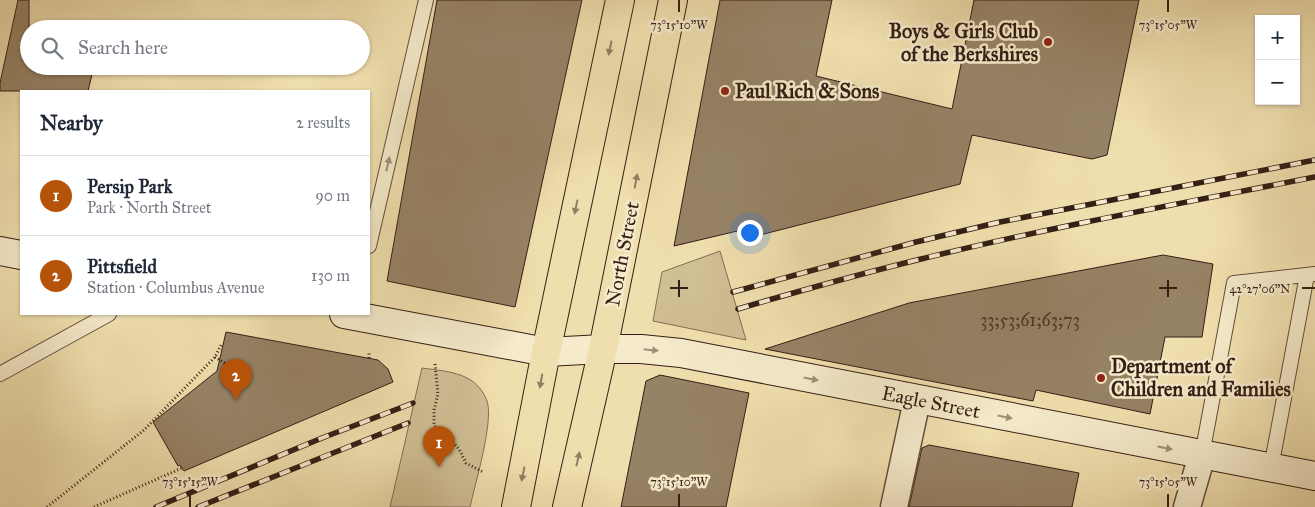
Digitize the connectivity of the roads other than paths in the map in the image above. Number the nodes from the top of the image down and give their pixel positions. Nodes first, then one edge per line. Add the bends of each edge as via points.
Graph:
1 (426, 0) edge
2 (620, 0) edge
3 (673, 0) edge
4 (370, 242) edge
5 (0, 251) edge
6 (20, 255) edge
7 (1311, 275) edge
8 (107, 315) edge
9 (355, 315) edge
10 (603, 349) junction
11 (546, 352) junction
12 (0, 374) edge
13 (917, 400) junction
14 (1202, 455) junction
15 (1271, 468) junction
16 (1315, 476) edge
17 (516, 507) edge
18 (567, 507) edge
19 (894, 507) edge
20 (1187, 507) edge

4 -> 1 lane
2 -> 11 main road
10 -> 3 main road, North Street
5 - 6 street
7 - 14 lane via 1234,283
7 - 15 lane
8 - 12 lane
9 - 11 street, Eagle Street
10 - 11 street, Eagle Street
10 -> 13 street, Eagle Street via 681,353
18 -> 10 main road, North Street
11 -> 17 main road
13 -> 14 street, Eagle Street
13 - 19 street
14 - 15 street, Eagle Street
14 - 20 street
15 - 16 street, Eagle Street

